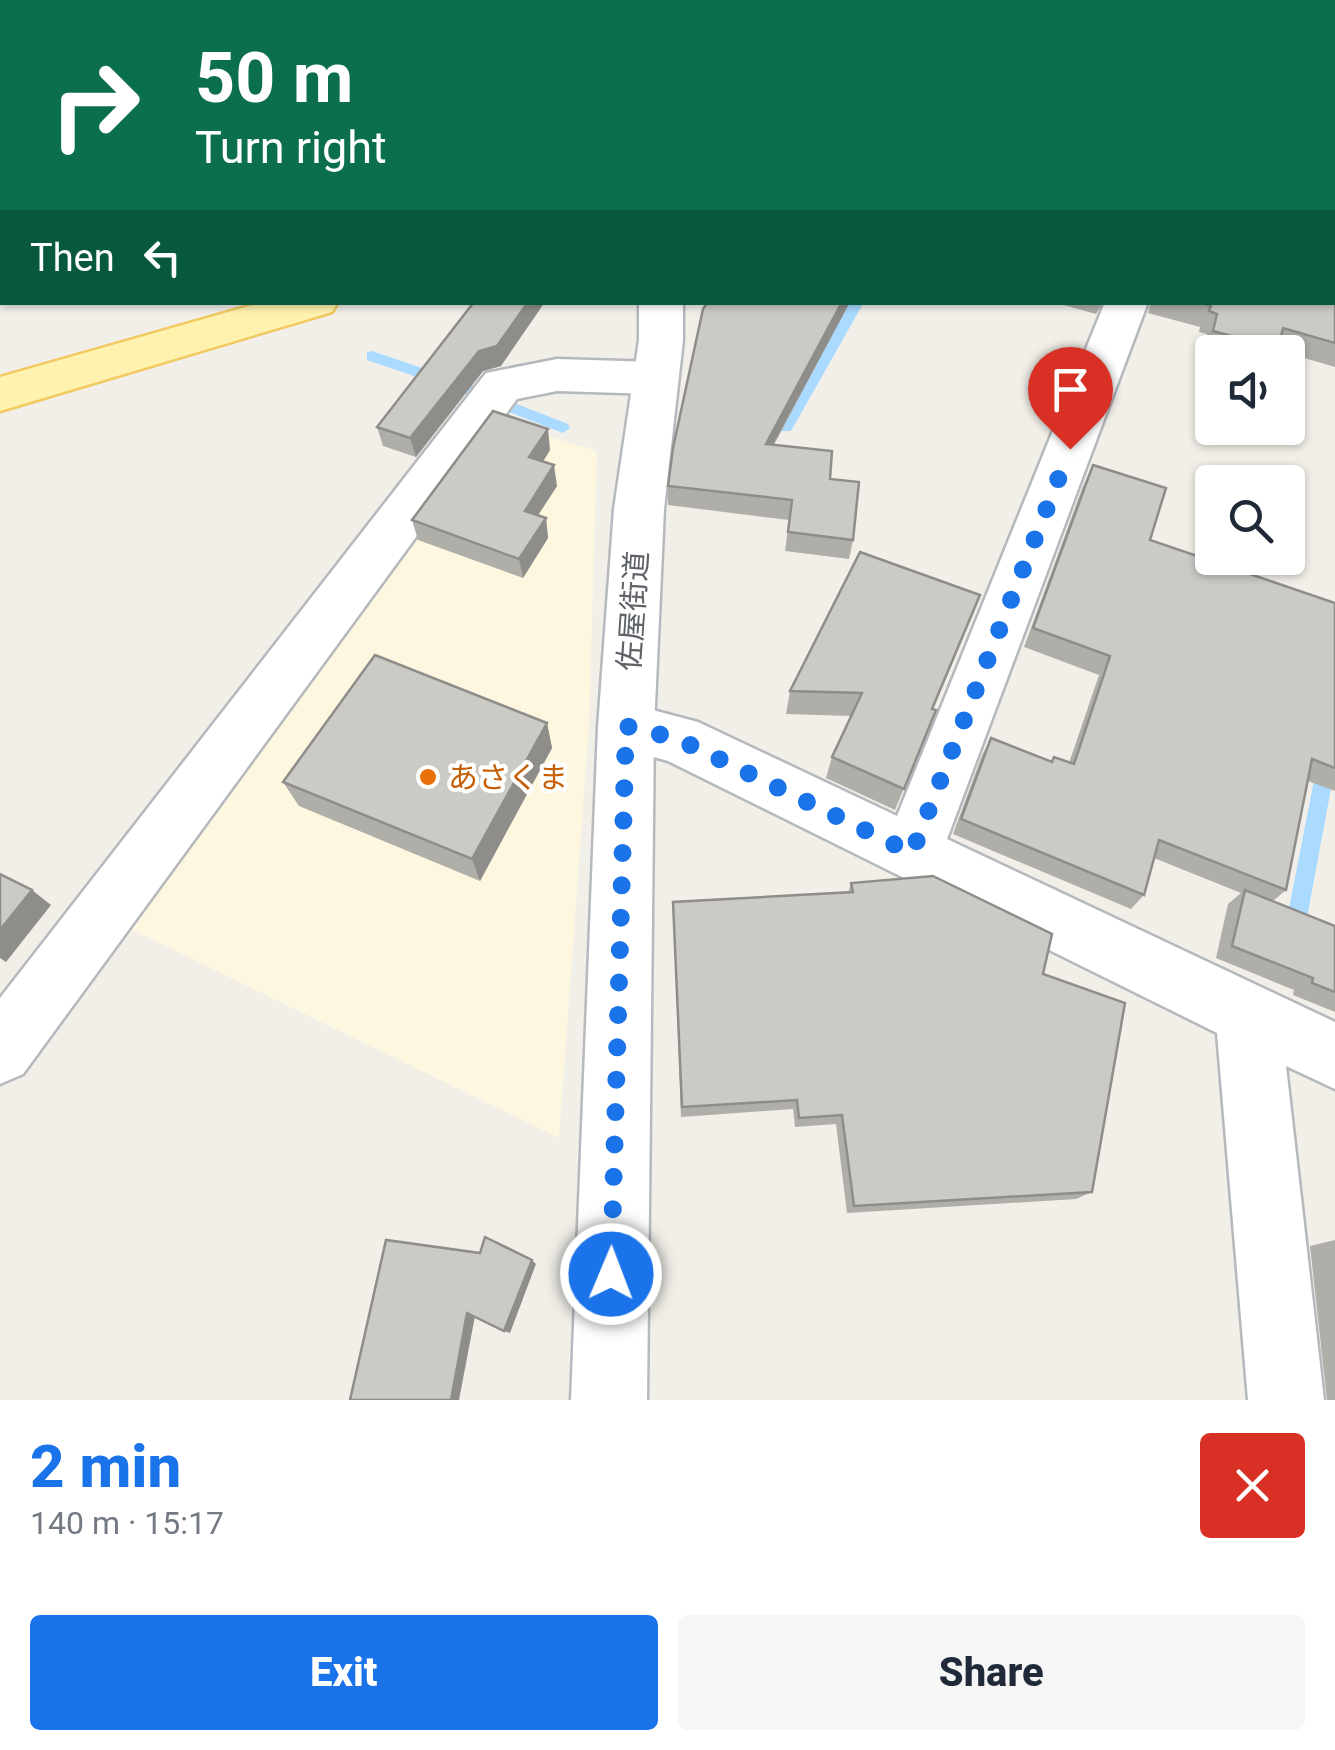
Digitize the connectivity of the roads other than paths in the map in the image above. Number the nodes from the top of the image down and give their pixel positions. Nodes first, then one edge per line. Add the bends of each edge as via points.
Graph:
1 (307, 305) edge
2 (661, 305) edge
3 (1126, 305) edge
4 (655, 378) junction
5 (0, 394) edge
6 (626, 726) junction
7 (912, 853) junction
8 (1248, 1014) junction
9 (11, 1016) edge
10 (1335, 1056) edge
11 (609, 1400) edge
12 (1286, 1400) edge

1 - 5 main road
2 - 4 street, 佐屋街道
3 - 7 street
4 - 6 street, 佐屋街道 via 639,509
4 - 9 street via 556,375 502,385
6 - 7 street via 678,739
6 - 11 street, 佐屋街道
7 - 8 street
8 - 10 street
8 - 12 street

